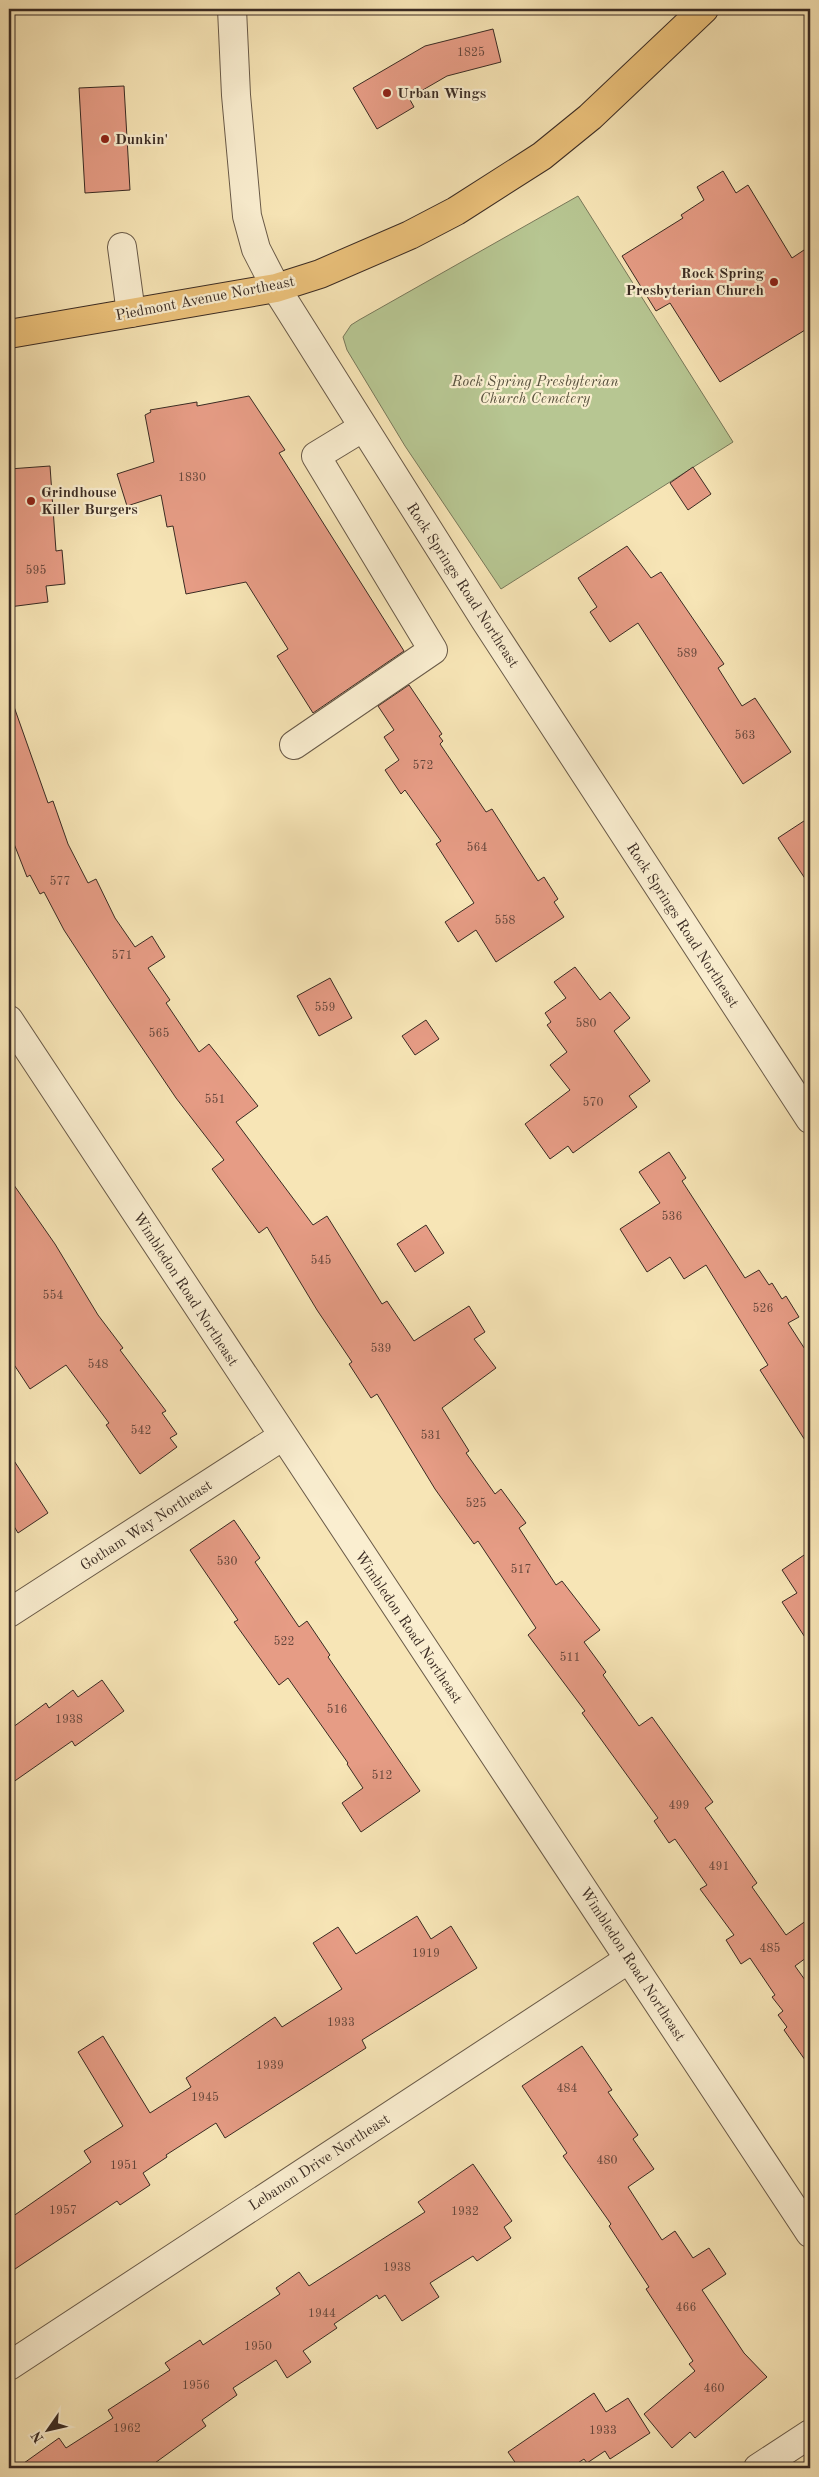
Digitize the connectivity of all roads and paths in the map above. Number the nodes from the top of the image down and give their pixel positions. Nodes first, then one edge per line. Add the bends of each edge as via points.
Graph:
1 (232, 9) edge
2 (704, 9) edge
3 (122, 247) dead end
4 (276, 288) junction
5 (131, 313) junction
6 (9, 334) edge
7 (362, 428) junction
8 (294, 745) dead end
9 (9, 1020) edge
10 (810, 1119) edge
11 (283, 1436) junction
12 (9, 1613) edge
13 (629, 1959) junction
14 (810, 2232) edge
15 (9, 2366) edge
16 (810, 2434) edge
17 (758, 2468) edge

1 - 4 street, Rock Springs Road Northeast via 247,216 256,249
2 - 4 main road, Piedmont Avenue Northeast via 590,117 501,184 410,235 320,274
3 - 5 street
4 - 5 main road, Piedmont Avenue Northeast
4 - 7 street, Rock Springs Road Northeast
5 - 6 main road, Piedmont Avenue Northeast
7 - 8 street via 316,456 433,650
7 - 10 street, Rock Springs Road Northeast
9 - 11 street, Wimbledon Road Northeast
11 - 12 street, Gotham Way Northeast
11 - 13 street, Wimbledon Road Northeast
13 - 14 street, Wimbledon Road Northeast
13 - 15 street, Lebanon Drive Northeast
16 - 17 street

